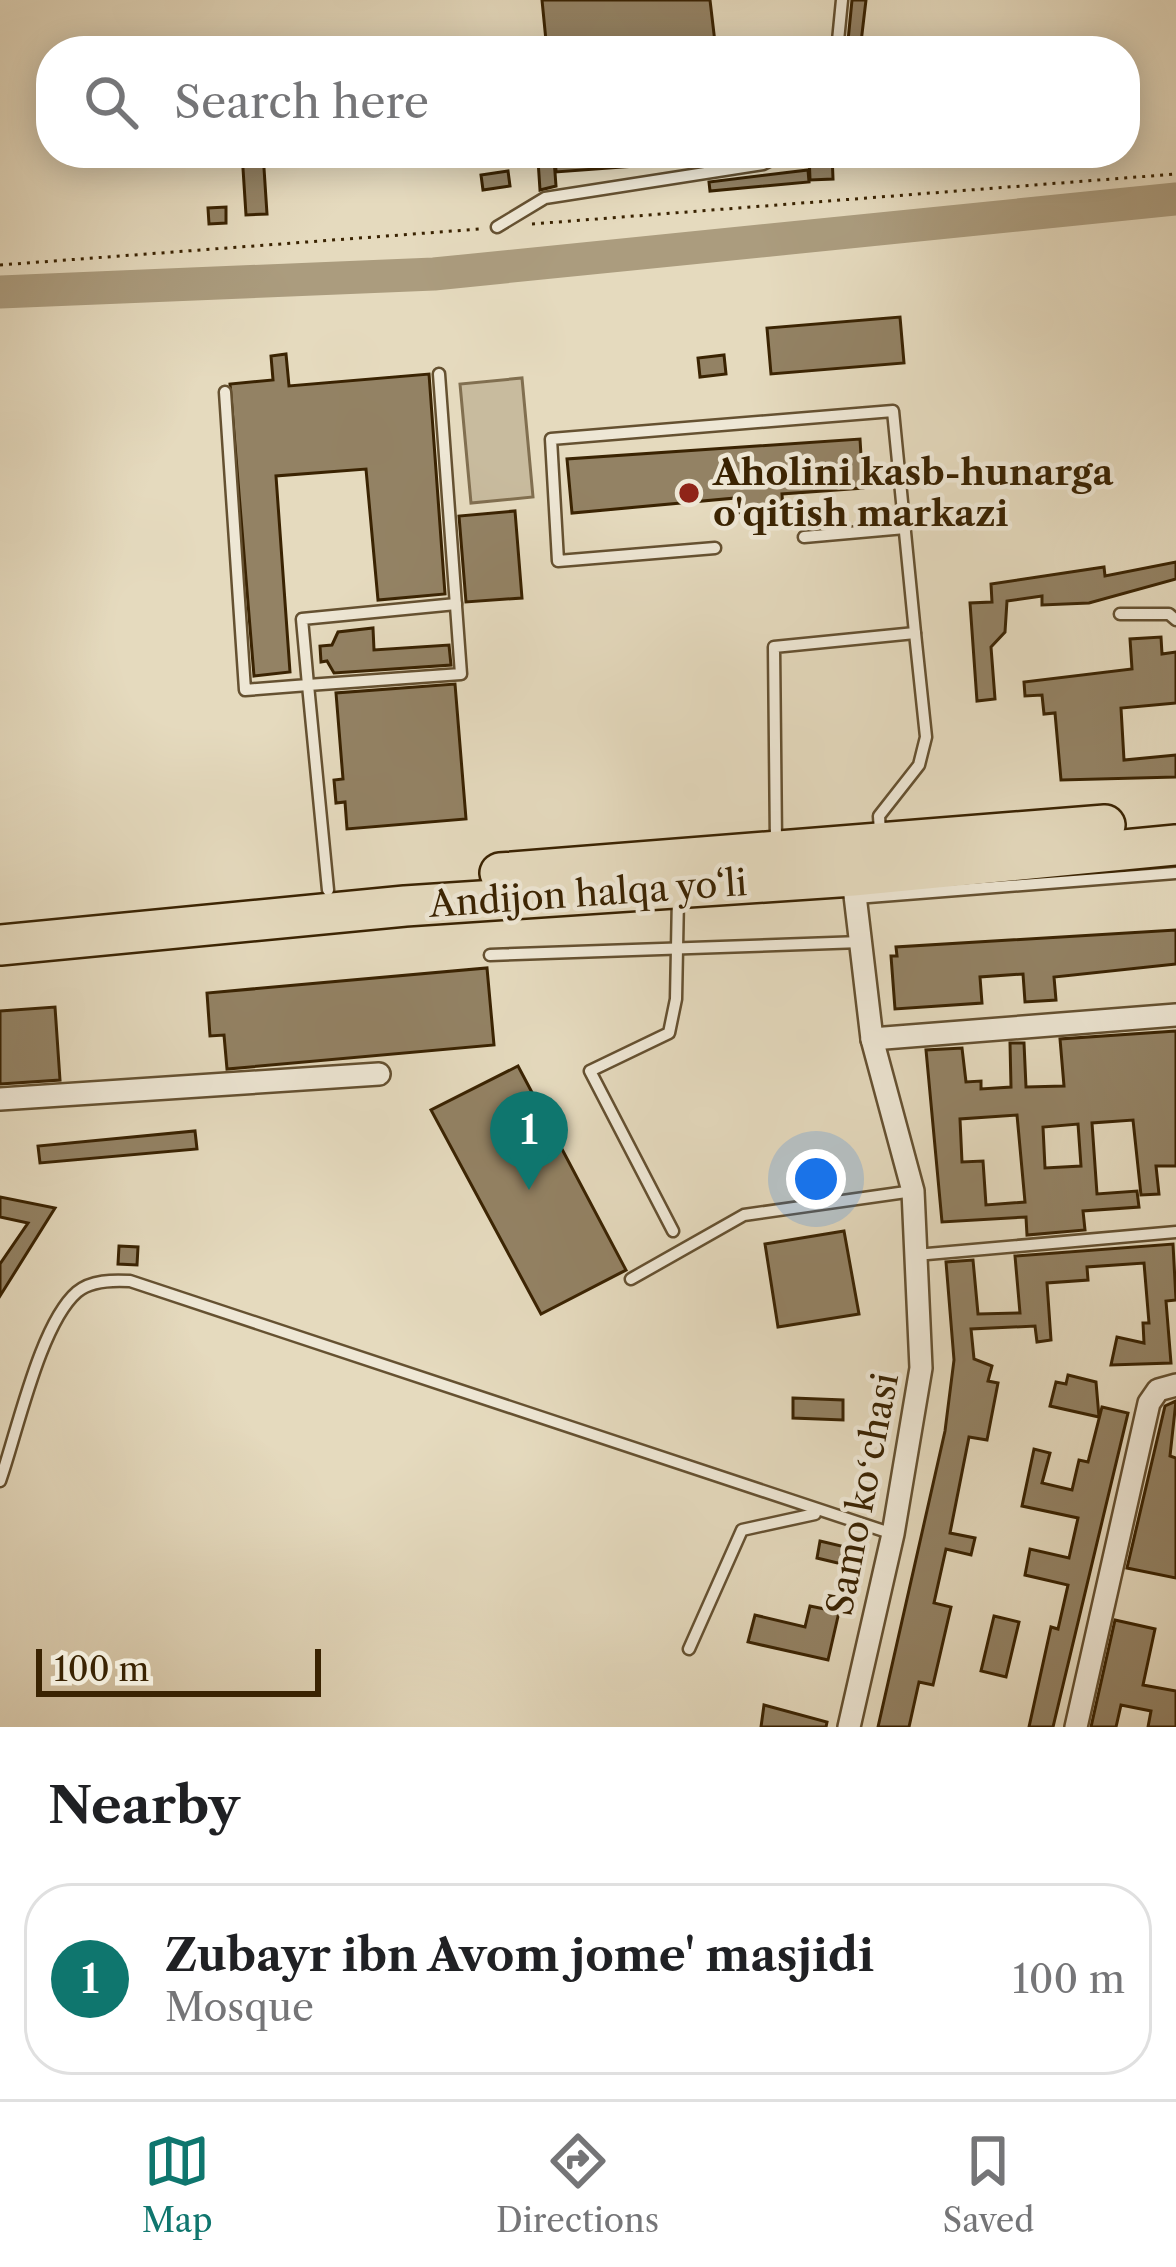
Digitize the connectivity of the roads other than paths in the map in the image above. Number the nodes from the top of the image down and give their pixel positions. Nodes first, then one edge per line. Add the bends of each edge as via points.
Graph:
1 (842, 0) edge
2 (838, 36) edge
3 (737, 168) edge
4 (497, 227) road end
5 (439, 374) dead end
6 (225, 392) dead end
7 (905, 528) junction
8 (805, 537) dead end
9 (715, 548) dead end
10 (456, 604) junction
11 (1120, 614) dead end
12 (1176, 620) edge
13 (915, 634) junction
14 (308, 685) junction
15 (1176, 820) edge
16 (1176, 845) edge
17 (776, 852) junction
18 (860, 866) junction
19 (1176, 873) edge
20 (677, 887) junction
21 (328, 890) junction
22 (0, 918) edge
23 (861, 941) junction
24 (0, 945) edge
25 (679, 948) junction
26 (490, 955) dead end
27 (1176, 1015) edge
28 (872, 1039) junction
29 (379, 1074) dead end
30 (0, 1099) edge
31 (913, 1191) junction
32 (673, 1231) dead end
33 (1176, 1232) edge
34 (915, 1255) junction
35 (631, 1279) dead end
36 (1176, 1384) edge
37 (0, 1481) edge
38 (818, 1513) junction
39 (893, 1534) junction
40 (689, 1649) dead end
41 (849, 1727) edge
42 (1076, 1727) edge

1 - 2 lane
3 - 4 lane via 545,198
5 - 10 lane
6 - 14 lane via 244,690
7 - 8 lane
7 - 9 lane via 893,411 550,439 558,561
7 - 13 lane
10 - 14 lane via 302,619
10 - 14 lane via 461,674
11 - 12 lane
13 - 17 lane via 774,647
13 - 18 lane via 926,737 919,765 879,817
14 - 21 lane
15 - 18 highway, Andijon halqa yo‘li
16 - 18 highway, Andijon halqa yo‘li
17 - 18 highway, Andijon halqa yo‘li
17 - 21 highway, Andijon halqa yo‘li
18 - 19 lane
18 - 20 highway, Andijon halqa yo‘li
18 - 23 street, Samo koʻchasi
20 - 24 highway, Andijon halqa yo‘li
20 - 25 lane
21 - 22 highway, Andijon halqa yo‘li
23 - 25 lane
23 - 28 street, Samo koʻchasi
25 - 26 lane
25 - 32 lane via 669,1033 590,1071
27 - 28 street
28 - 31 street, Samo koʻchasi
29 - 30 street
31 - 34 street, Samo koʻchasi
31 - 35 lane via 744,1215
33 - 34 lane
34 - 39 street, Samo koʻchasi via 921,1368
36 - 42 street via 1149,1403
37 - 38 lane via 57,1318 79,1290 108,1280
38 - 39 lane
38 - 40 lane via 742,1530
39 - 41 street, Samo koʻchasi

